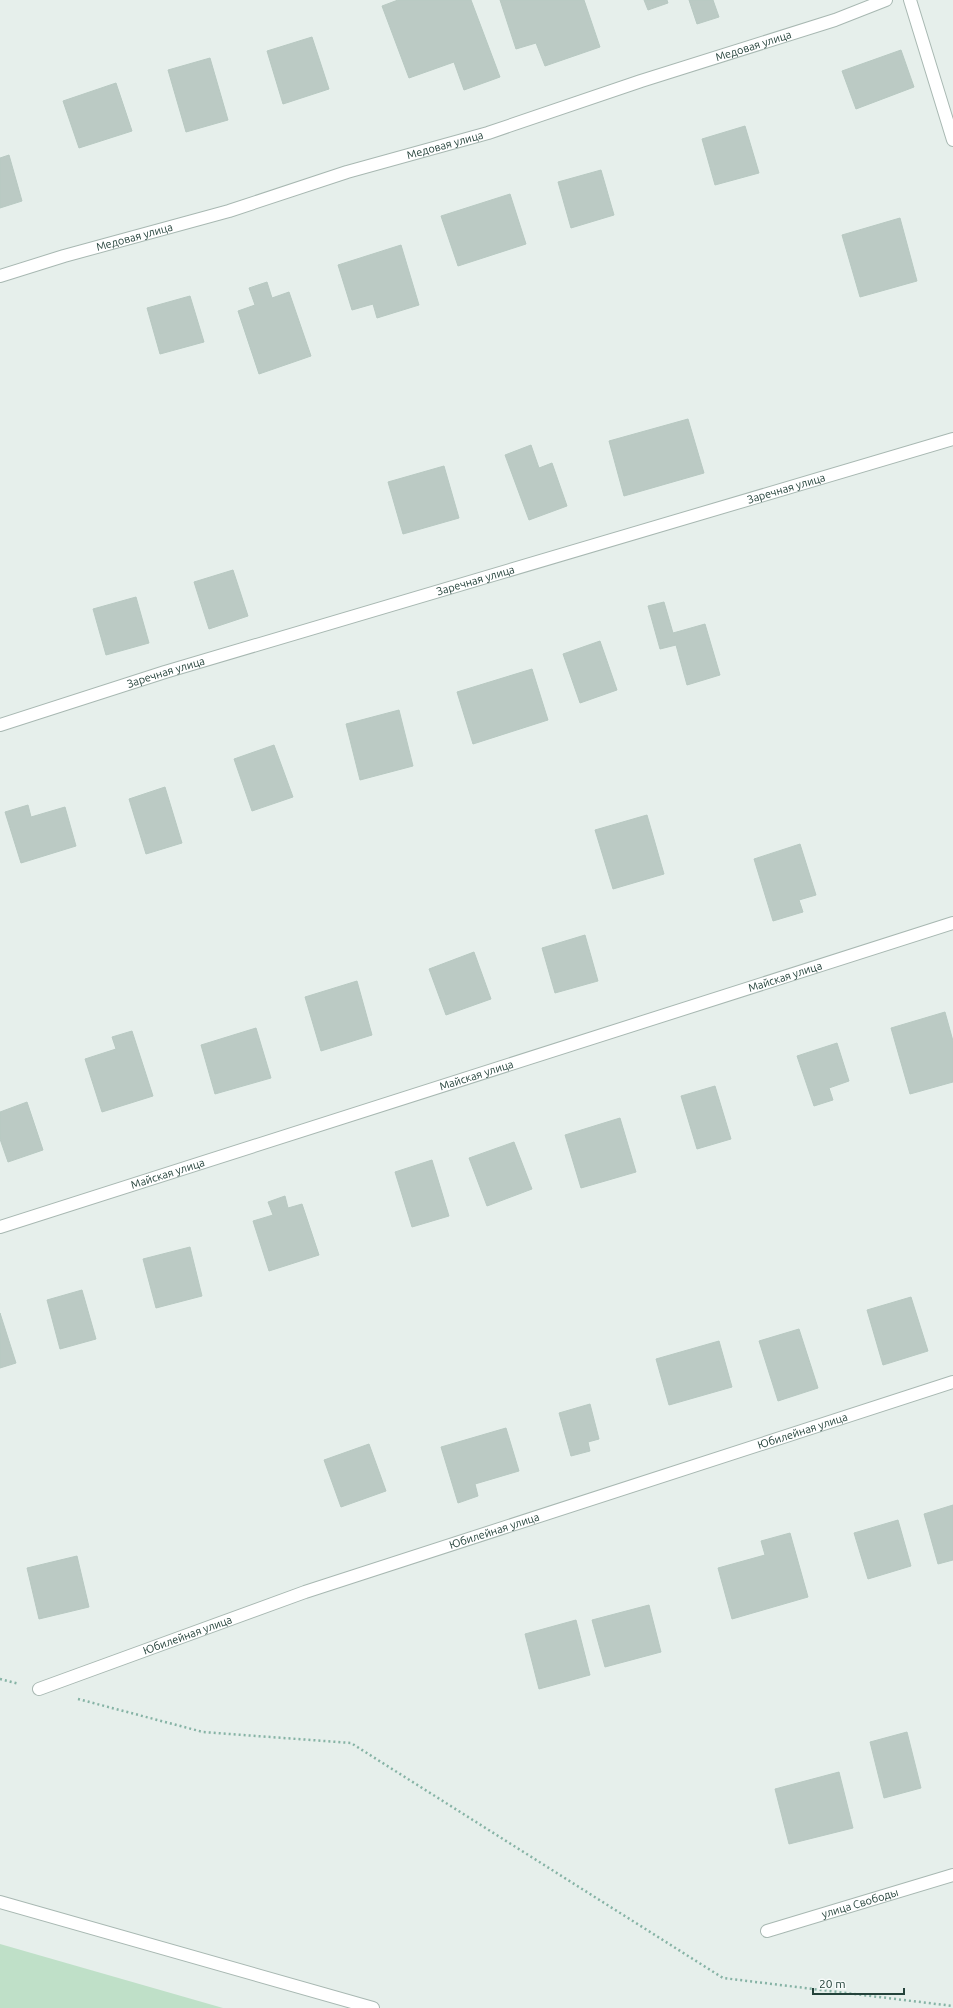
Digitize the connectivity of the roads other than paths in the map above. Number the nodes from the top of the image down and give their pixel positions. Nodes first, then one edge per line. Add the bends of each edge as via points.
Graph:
1 (886, 0) edge
2 (910, 0) edge
3 (953, 140) edge
4 (0, 276) edge
5 (953, 439) edge
6 (0, 725) edge
7 (953, 923) edge
8 (0, 1227) edge
9 (953, 1382) edge
10 (39, 1689) road end
11 (953, 1875) edge
12 (0, 1902) edge
13 (768, 1931) dead end
14 (373, 2008) edge

1 - 4 street, Медовая улица via 835,20 641,81 488,133 348,172 229,211
2 - 3 street
5 - 6 street, Заречная улица via 172,669
7 - 8 street, Майская улица
9 - 10 street, Юбилейная улица via 306,1592
11 - 13 street, улица Свободы
12 - 14 street

